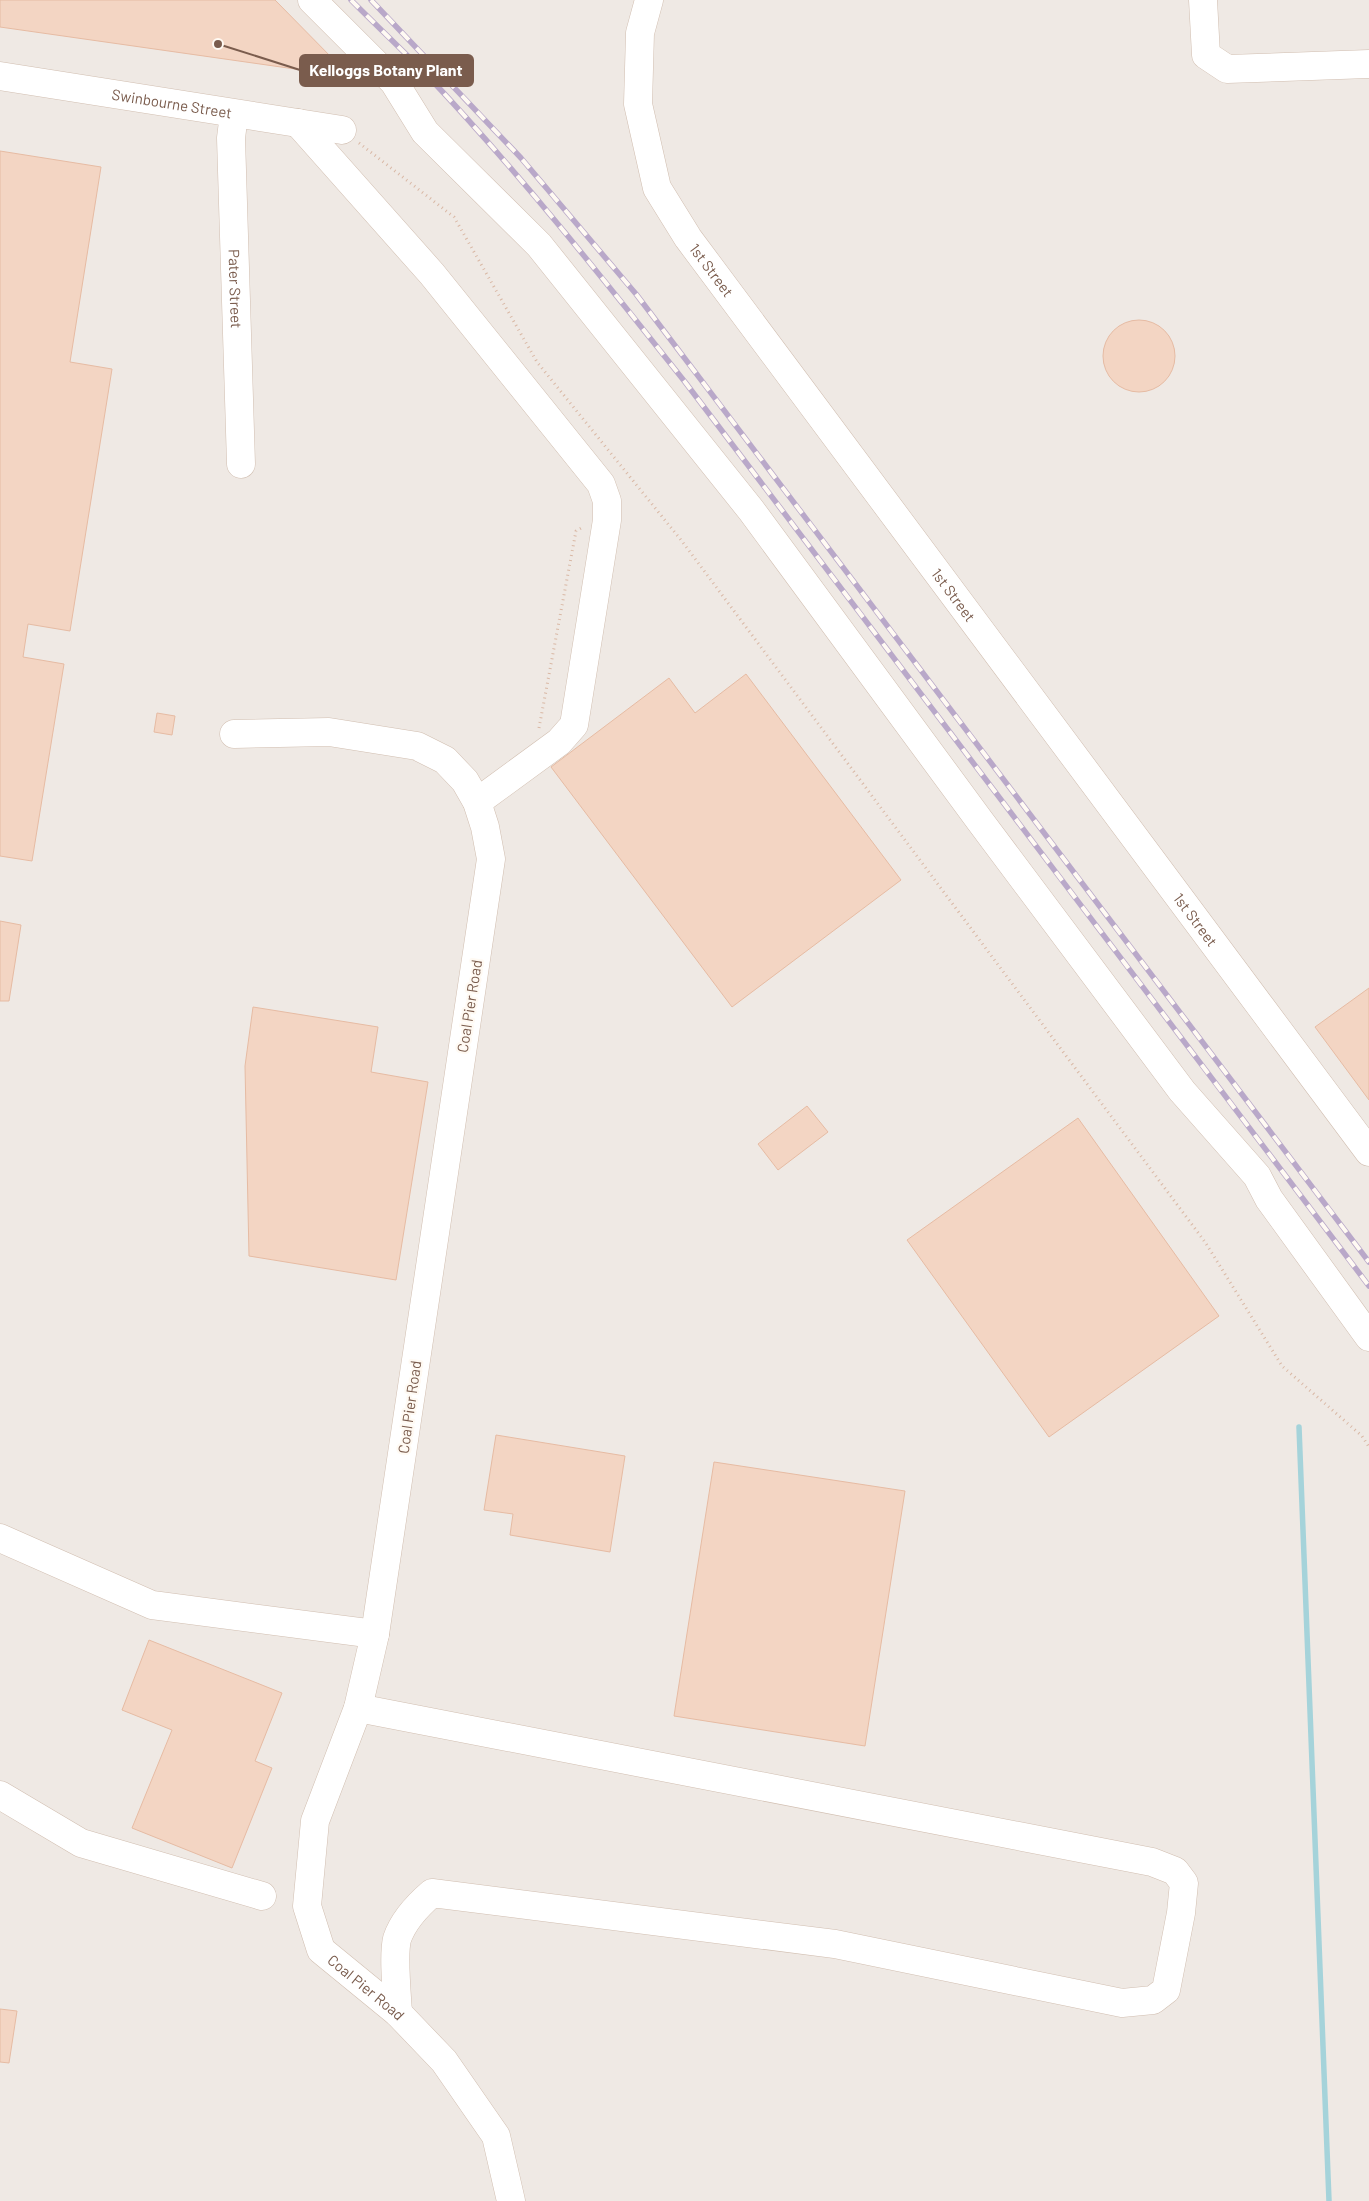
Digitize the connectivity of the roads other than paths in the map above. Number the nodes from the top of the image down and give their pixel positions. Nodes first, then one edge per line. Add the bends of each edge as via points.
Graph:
1 (312, 0) edge
2 (649, 0) edge
3 (1203, 0) edge
4 (1369, 64) edge
5 (0, 76) edge
6 (234, 114) junction
7 (298, 123) junction
8 (342, 130) road end
9 (241, 464) dead end
10 (234, 734) dead end
11 (477, 802) junction
12 (1369, 1152) edge
13 (1369, 1337) edge
14 (0, 1538) edge
15 (375, 1634) junction
16 (358, 1708) junction
17 (0, 1796) edge
18 (262, 1896) dead end
19 (398, 2013) junction
20 (511, 2201) edge

1 - 13 street via 394,82 425,132 539,244 752,510 1176,1084 1257,1176 1269,1199
2 - 12 street, 1st Street via 640,32 638,104 657,188 683,230
3 - 4 street via 1206,55 1227,69
5 - 6 street, Swinbourne Street
6 - 7 street, Swinbourne Street
6 - 9 street, Pater Street via 231,138
7 - 8 street, Swinbourne Street
7 - 11 street via 432,274 601,484 608,501 574,725 559,742
10 - 11 street, Coal Pier Road via 329,732 417,746 445,760 465,781
11 - 15 street, Coal Pier Road via 491,859
14 - 15 street via 152,1605
15 - 16 street, Coal Pier Road
16 - 19 street, Coal Pier Road via 315,1821 307,1906 321,1950
16 - 19 street via 1152,1862 1175,1871 1184,1883 1166,1990 1153,2000 1122,2003 835,1944 432,1893 415,1908 397,1939
17 - 18 street via 81,1842
19 - 20 street, Coal Pier Road via 444,2061 496,2136

